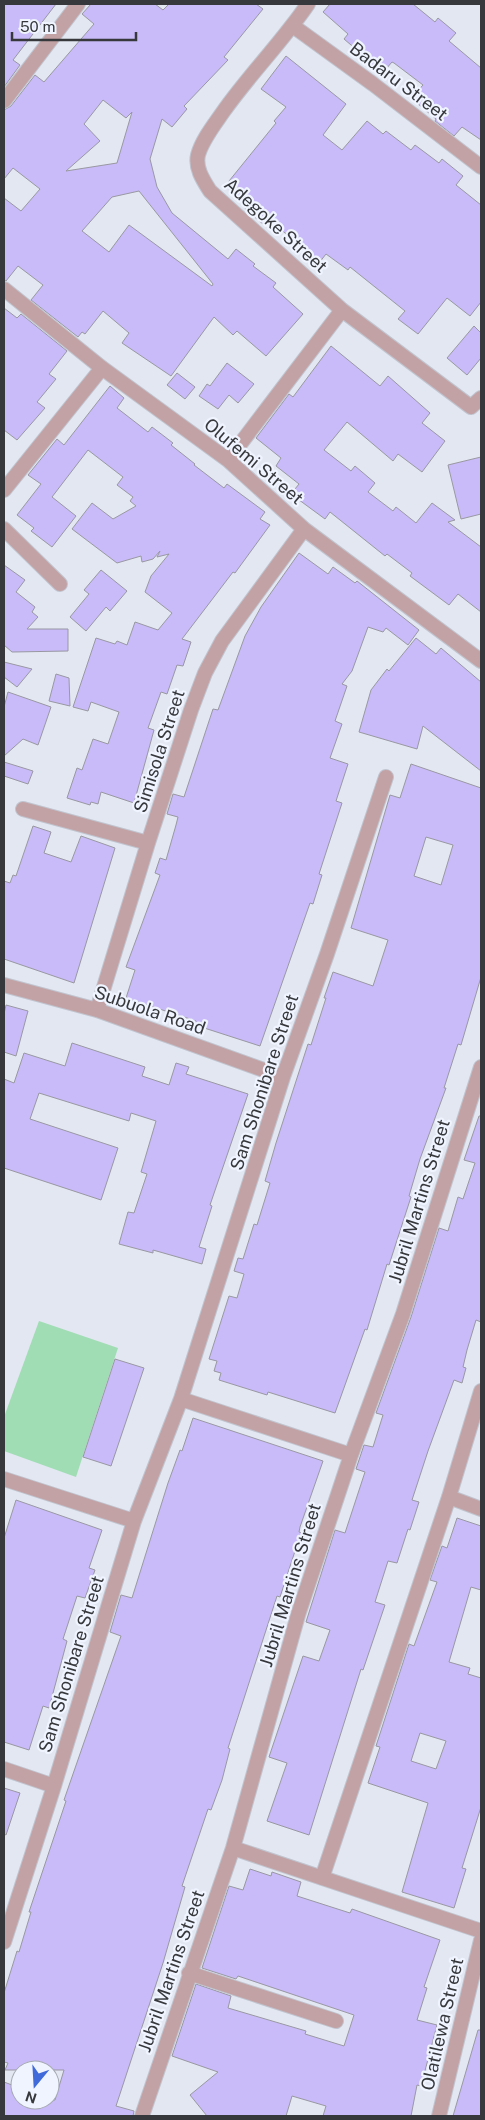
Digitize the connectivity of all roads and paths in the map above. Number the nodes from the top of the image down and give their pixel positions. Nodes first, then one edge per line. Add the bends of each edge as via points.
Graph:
1 (78, 4) edge
2 (308, 4) edge
3 (293, 26) junction
4 (4, 101) edge
5 (481, 167) edge
6 (4, 289) edge
7 (342, 310) junction
8 (102, 368) junction
9 (476, 403) edge
10 (228, 460) junction
11 (4, 490) edge
12 (304, 528) junction
13 (4, 529) edge
14 (60, 584) dead end
15 (481, 660) edge
16 (386, 777) dead end
17 (22, 809) dead end
18 (148, 843) junction
19 (4, 985) edge
20 (97, 1010) junction
21 (481, 1067) edge
22 (282, 1077) junction
23 (481, 1391) edge
24 (180, 1399) junction
25 (351, 1455) junction
26 (4, 1479) edge
27 (449, 1497) junction
28 (481, 1509) edge
29 (134, 1521) junction
30 (4, 1769) edge
31 (54, 1786) junction
32 (233, 1848) junction
33 (322, 1878) junction
34 (481, 1931) edge
35 (481, 1940) edge
36 (4, 1942) edge
37 (189, 1973) junction
38 (336, 2021) dead end
39 (142, 2116) edge
40 (439, 2116) edge

1 - 4 street
2 - 3 street, Adegoke Street
3 - 5 street, Badaru Street
3 - 7 street, Adegoke Street via 242,85 211,129 198,156 200,175 210,191
6 - 8 street, Olufemi Street
7 - 9 street, Adegoke Street
7 - 10 street
8 - 10 street, Olufemi Street
8 - 11 street
10 - 12 street, Olufemi Street
12 - 15 street, Olufemi Street
12 - 18 street, Simisola Street via 227,634 205,673
13 - 14 street
16 - 22 street, Sam Shonibare Street
17 - 18 street
18 - 20 street, Simisola Street
19 - 20 street, Subuola Road
20 - 22 street, Subuola Road
21 - 25 street, Jubril Martins Street via 404,1314
22 - 24 street, Sam Shonibare Street
23 - 27 street
24 - 25 street
24 - 29 street, Sam Shonibare Street
25 - 32 street, Jubril Martins Street via 298,1615
26 - 29 street
27 - 28 street
27 - 33 street
29 - 31 street, Sam Shonibare Street
30 - 31 street
31 - 36 street, Sam Shonibare Street
32 - 33 street
32 - 37 street, Jubril Martins Street
33 - 34 street
35 - 40 street, Olatilewa Street
37 - 38 street
37 - 39 street, Jubril Martins Street

